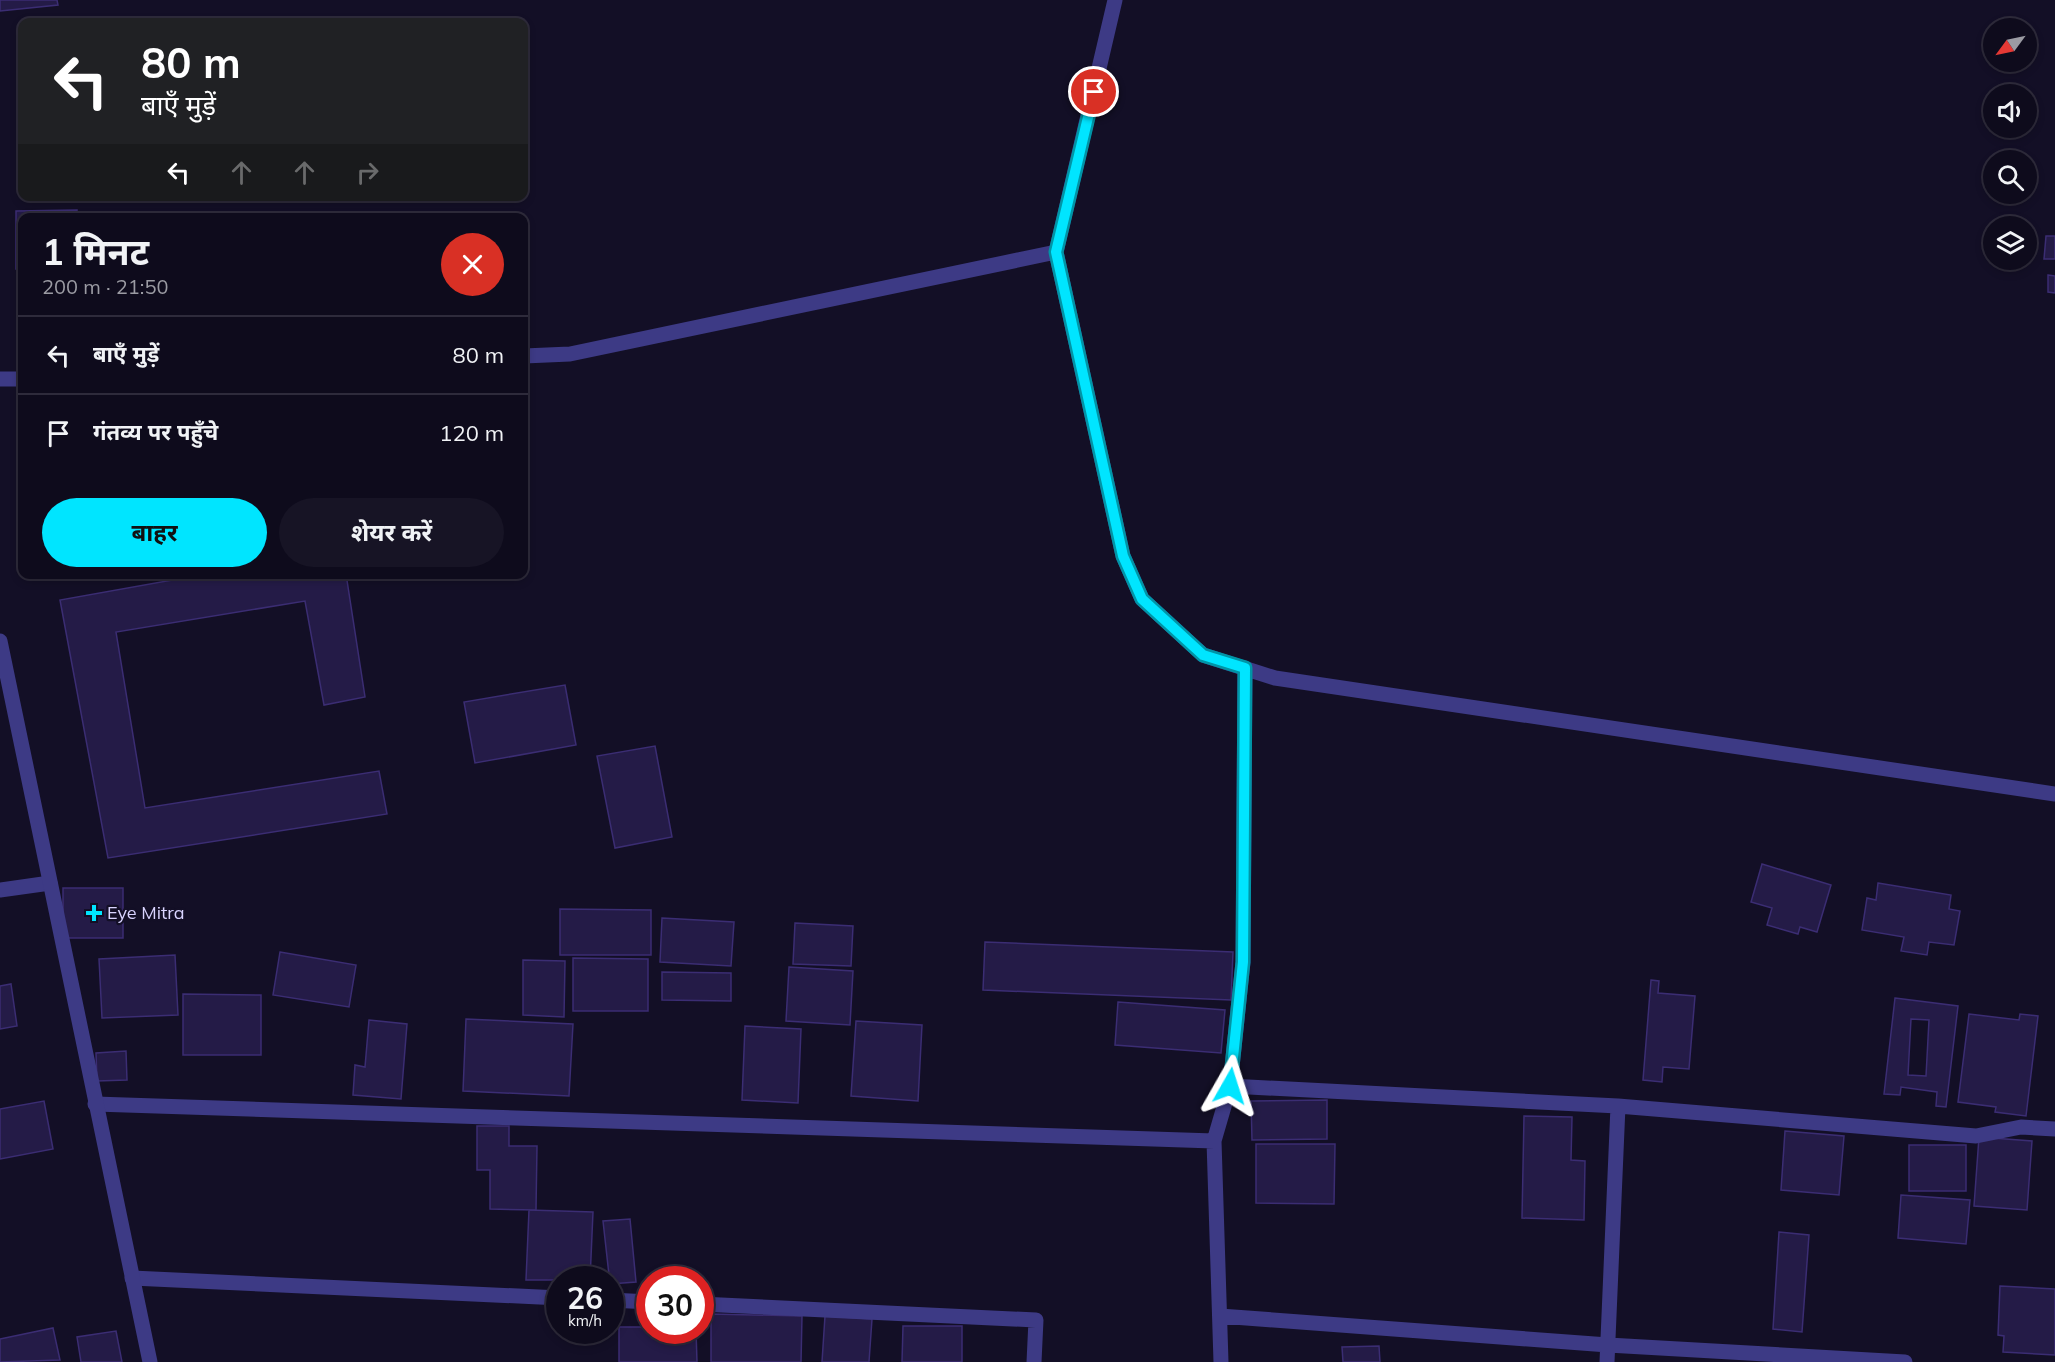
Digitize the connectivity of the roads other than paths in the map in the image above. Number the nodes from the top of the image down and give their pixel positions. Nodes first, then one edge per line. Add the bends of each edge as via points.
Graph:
1 (1114, 0) edge
2 (1056, 252) junction
3 (528, 356) edge
4 (0, 379) edge
5 (18, 380) edge
6 (0, 641) edge
7 (1245, 668) junction
8 (2055, 794) edge
9 (50, 883) junction
10 (0, 890) edge
11 (1230, 1086) junction
12 (94, 1104) junction
13 (1618, 1106) junction
14 (2055, 1129) edge
15 (1214, 1141) junction
16 (132, 1278) junction
17 (546, 1297) edge
18 (714, 1305) edge
19 (1220, 1316) junction
20 (1608, 1345) junction
21 (150, 1362) edge
22 (1034, 1362) edge
23 (1221, 1362) edge
24 (1607, 1362) edge
25 (1905, 1362) edge

1 - 2 street
2 - 3 street via 570,354
2 - 7 street via 1123,556 1142,599 1203,655
4 - 5 street
6 - 9 street
7 - 8 street via 1275,678
7 - 11 street via 1243,962
9 - 10 street
9 - 12 street
11 - 13 street
11 - 15 street
12 - 15 street
12 - 16 street
13 - 14 street via 1976,1136 2021,1127
13 - 20 street
15 - 19 street
16 - 17 street
16 - 21 street
18 - 22 street via 1036,1320
19 - 20 street
19 - 23 street
20 - 24 street
20 - 25 street

